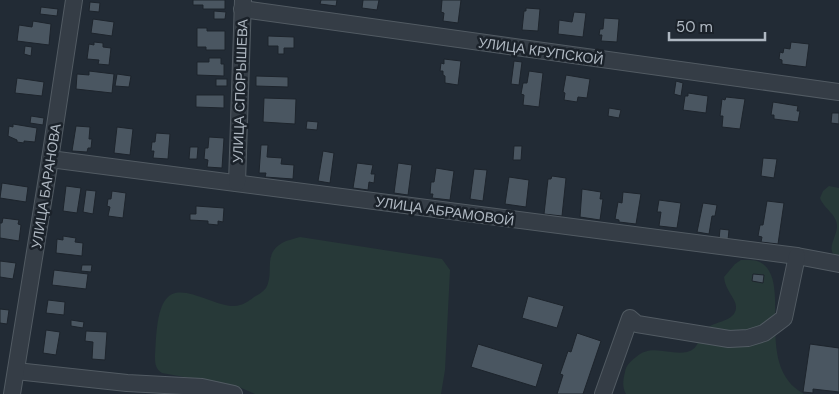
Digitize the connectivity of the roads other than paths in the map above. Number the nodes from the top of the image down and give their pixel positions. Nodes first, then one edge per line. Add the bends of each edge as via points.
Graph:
1 (74, 0) edge
2 (242, 4) edge
3 (839, 92) edge
4 (50, 159) junction
5 (236, 182) junction
6 (796, 256) junction
7 (839, 264) edge
8 (16, 372) junction
9 (12, 394) edge
10 (234, 394) edge
11 (603, 394) edge

1 - 4 street, УЛИЦА БАРАНОВА
2 - 3 street, УЛИЦА КРУПСКОЙ
2 - 5 street, УЛИЦА СПОРЫШЕВА
4 - 5 street, УЛИЦА АБРАМОВОЙ
4 - 8 street, УЛИЦА БАРАНОВА
5 - 6 street, УЛИЦА АБРАМОВОЙ
6 - 7 street, УЛИЦА АБРАМОВОЙ
6 - 11 street via 784,318 764,333 730,339 637,324 630,318
8 - 9 street, УЛИЦА БАРАНОВА
8 - 10 street via 202,387

